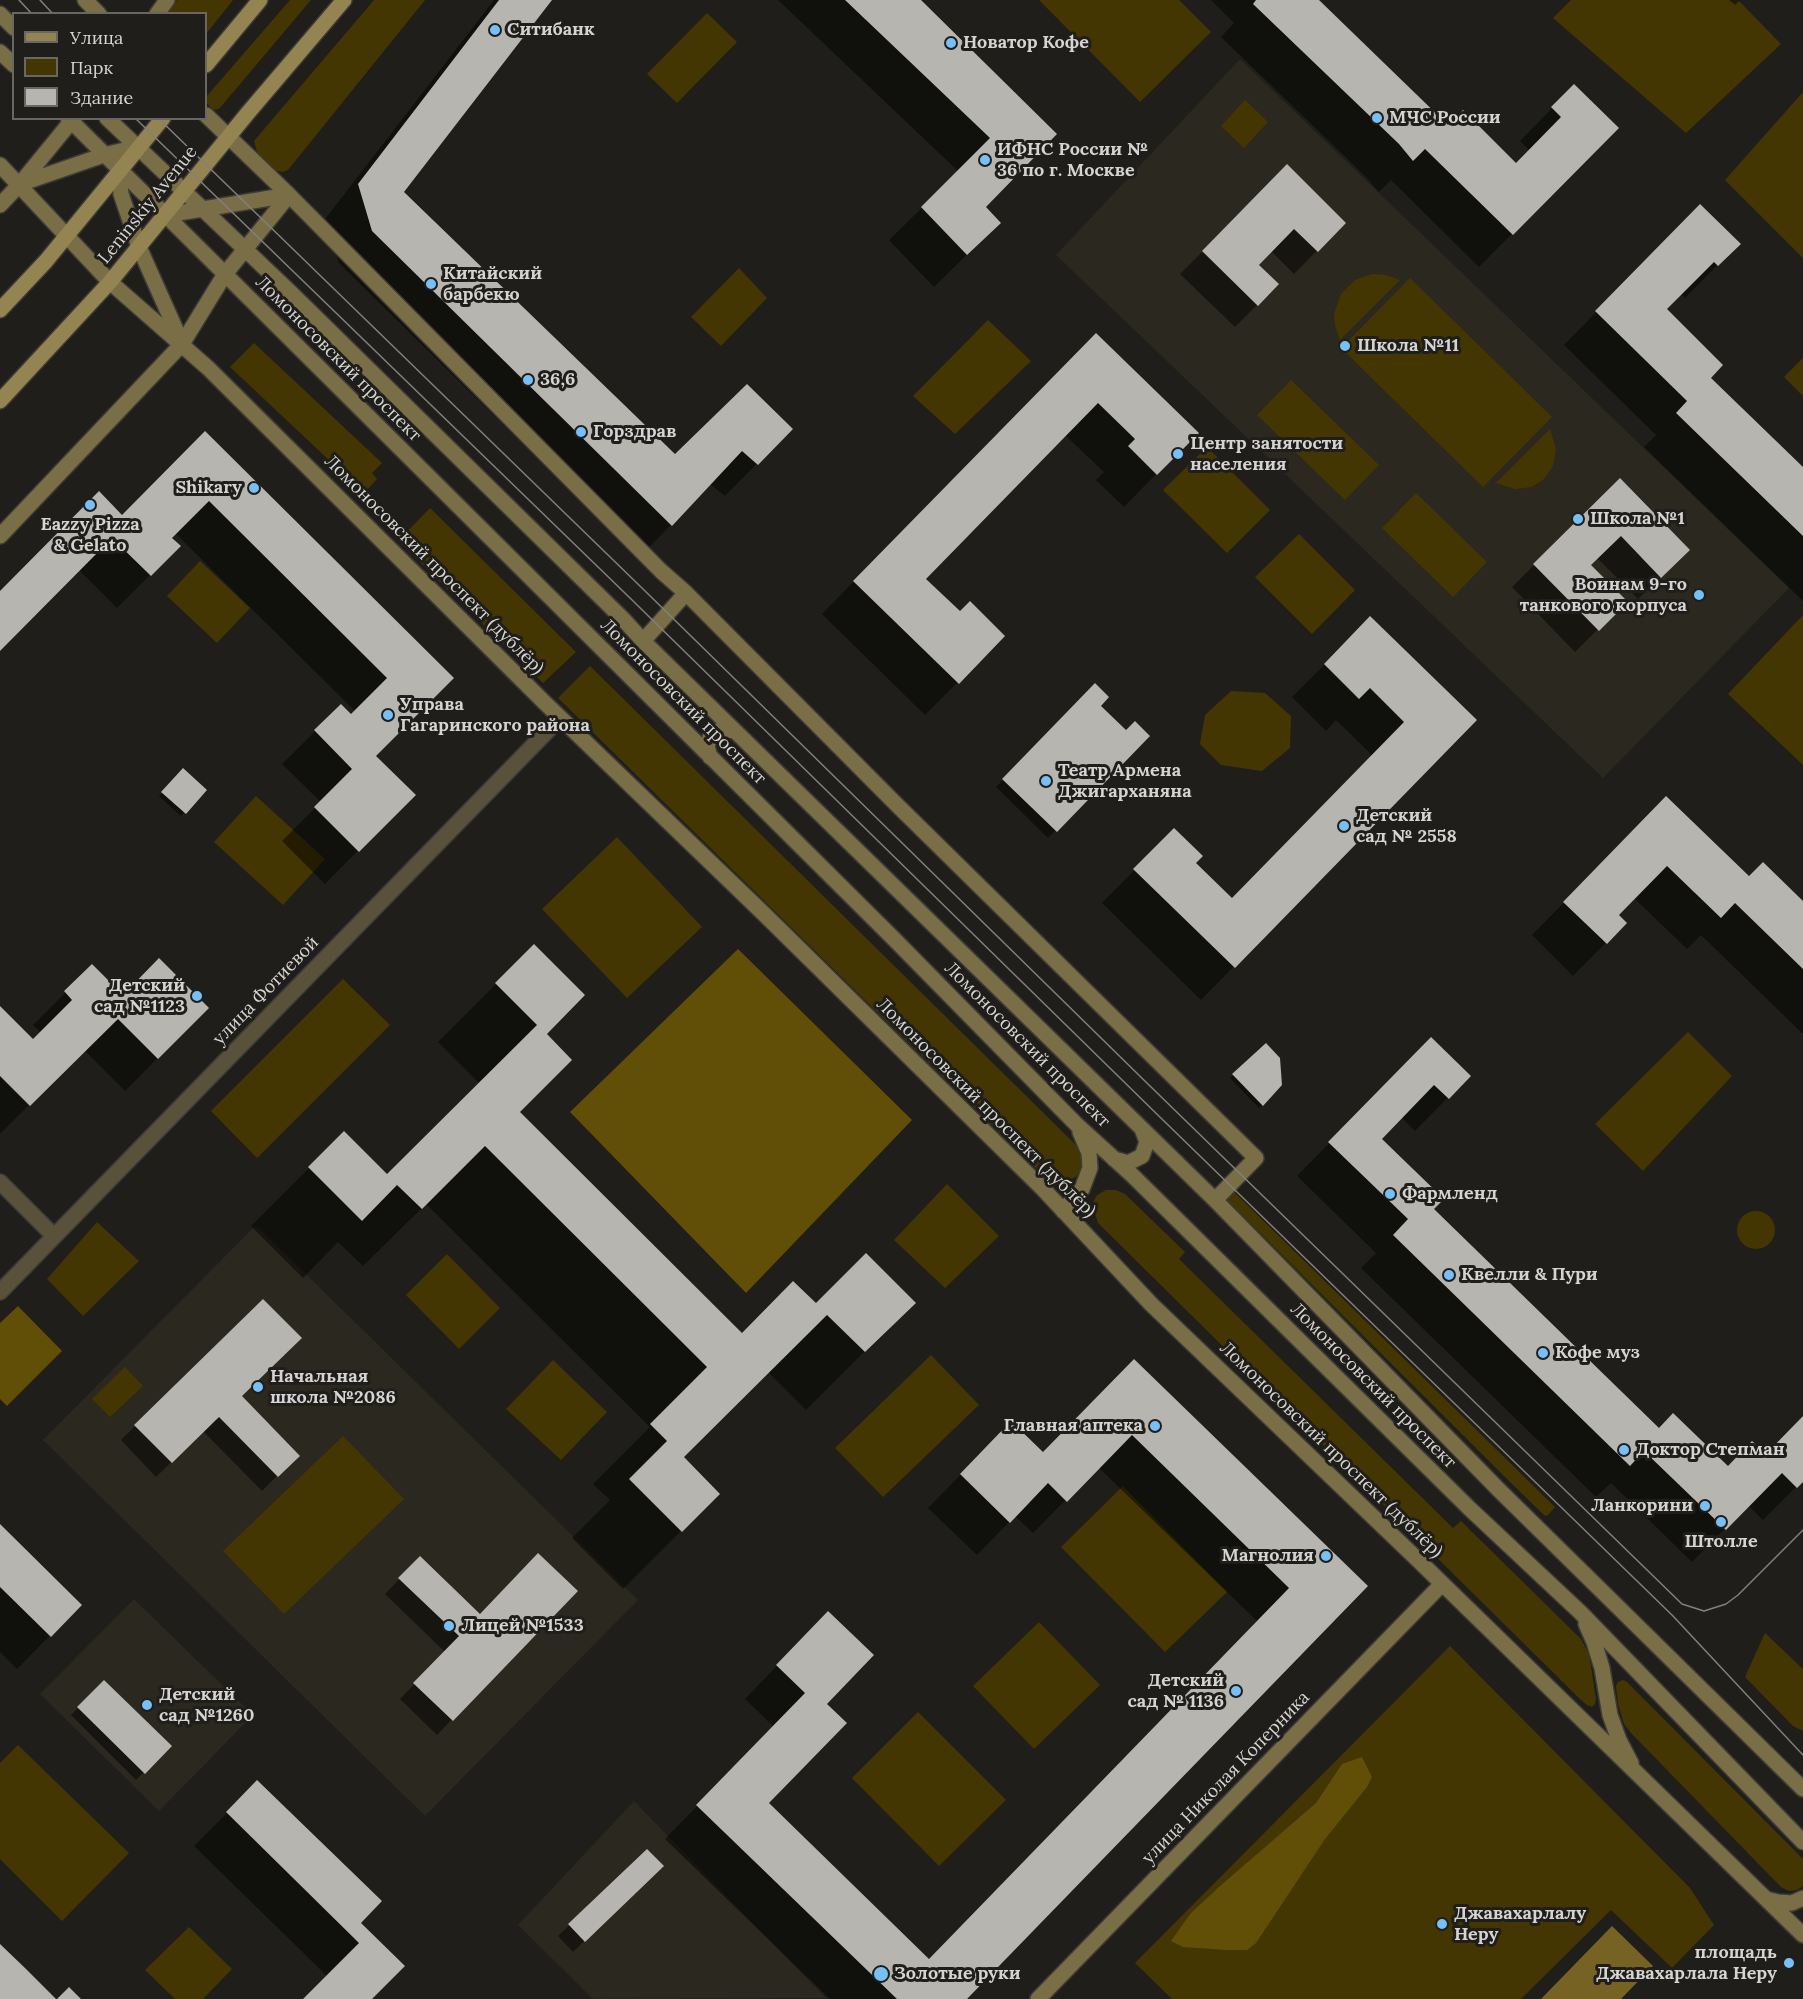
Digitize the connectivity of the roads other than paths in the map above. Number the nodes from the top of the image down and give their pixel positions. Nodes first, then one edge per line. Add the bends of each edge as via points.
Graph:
1 (85, 0) edge
2 (260, 0) edge
3 (344, 0) edge
4 (97, 12) edge
5 (0, 14) edge
6 (12, 26) edge
7 (0, 52) edge
8 (12, 63) edge
9 (207, 64) edge
10 (207, 117) edge
11 (71, 120) edge
12 (109, 120) edge
13 (161, 120) edge
14 (229, 138) junction
15 (137, 147) junction
16 (104, 155) junction
17 (0, 165) edge
18 (119, 170) junction
19 (20, 184) junction
20 (184, 192) junction
21 (289, 195) junction
22 (0, 205) edge
23 (204, 210) junction
24 (165, 215) junction
25 (67, 235) junction
26 (139, 247) junction
27 (245, 249) junction
28 (225, 274) junction
29 (110, 282) junction
30 (0, 310) edge
31 (182, 344) junction
32 (0, 401) edge
33 (0, 536) edge
34 (686, 593) junction
35 (643, 641) junction
36 (560, 718) junction
37 (735, 731) junction
38 (710, 757) junction
39 (1077, 1125) junction
40 (1142, 1129) junction
41 (1114, 1159) junction
42 (0, 1182) edge
43 (1215, 1200) junction
44 (1063, 1211) junction
45 (54, 1236) junction
46 (0, 1292) edge
47 (1442, 1584) junction
48 (1581, 1613) junction
49 (1636, 1774) junction
50 (1803, 1789) edge
51 (1803, 1842) edge
52 (1763, 1898) junction
53 (1803, 1898) edge
54 (1803, 1935) edge
55 (1038, 1999) edge

1 - 4 street
2 - 9 main road
3 - 14 main road, Leninskiy Avenue
5 - 6 street
7 - 8 street
10 - 14 street
11 - 16 street, Ломоносовский проспект
11 - 19 street
12 - 15 street, Ломоносовский проспект
13 - 15 main road
14 - 20 main road, Leninskiy Avenue
14 - 21 street
15 - 16 street
15 - 18 main road
15 - 20 street, Ломоносовский проспект
16 - 18 street, Ломоносовский проспект
16 - 19 street
17 - 19 street
18 - 24 street, Ломоносовский проспект
18 - 25 main road
18 - 26 street via 121,194
19 - 22 street
19 - 25 street
20 - 23 street, Ломоносовский проспект
20 - 24 main road, Leninskiy Avenue
21 - 23 street
21 - 27 street
21 - 34 street
23 - 24 street
23 - 27 street, Ломоносовский проспект
24 - 26 main road, Leninskiy Avenue
24 - 28 street, Ломоносовский проспект
25 - 29 street
25 - 30 main road
26 - 29 main road, Leninskiy Avenue
26 - 31 street
27 - 28 street
27 - 35 street, Ломоносовский проспект
28 - 31 street
28 - 38 street, Ломоносовский проспект
29 - 31 street, Ломоносовский проспект (дублёр)
29 - 32 main road, Leninskiy Avenue
31 - 33 street
31 - 36 street, Ломоносовский проспект (дублёр)
34 - 35 street
34 - 43 street via 1256,1158
35 - 37 street, Ломоносовский проспект
36 - 44 street, Ломоносовский проспект (дублёр)
36 - 45 street, улица Фотиевой
37 - 38 street via 722,729 711,735 707,746
37 - 40 street, Ломоносовский проспект
38 - 39 street, Ломоносовский проспект
39 - 41 street, Ломоносовский проспект
39 - 44 street via 1089,1153 1090,1168 1082,1189
40 - 41 street via 1147,1142 1142,1156 1128,1163
40 - 43 street, Ломоносовский проспект
41 - 48 street, Ломоносовский проспект
42 - 45 street
43 - 50 street, Ломоносовский проспект via 1499,1490
44 - 47 street, Ломоносовский проспект (дублёр) via 1151,1304
45 - 46 street, улица Фотиевой
47 - 49 street, Ломоносовский проспект (дублёр)
47 - 55 street, улица Николая Коперника
48 - 49 street via 1602,1668 1619,1740
48 - 51 street, Ломоносовский проспект
49 - 52 street, Ломоносовский проспект (дублёр)
52 - 53 street via 1792,1903
52 - 54 street

